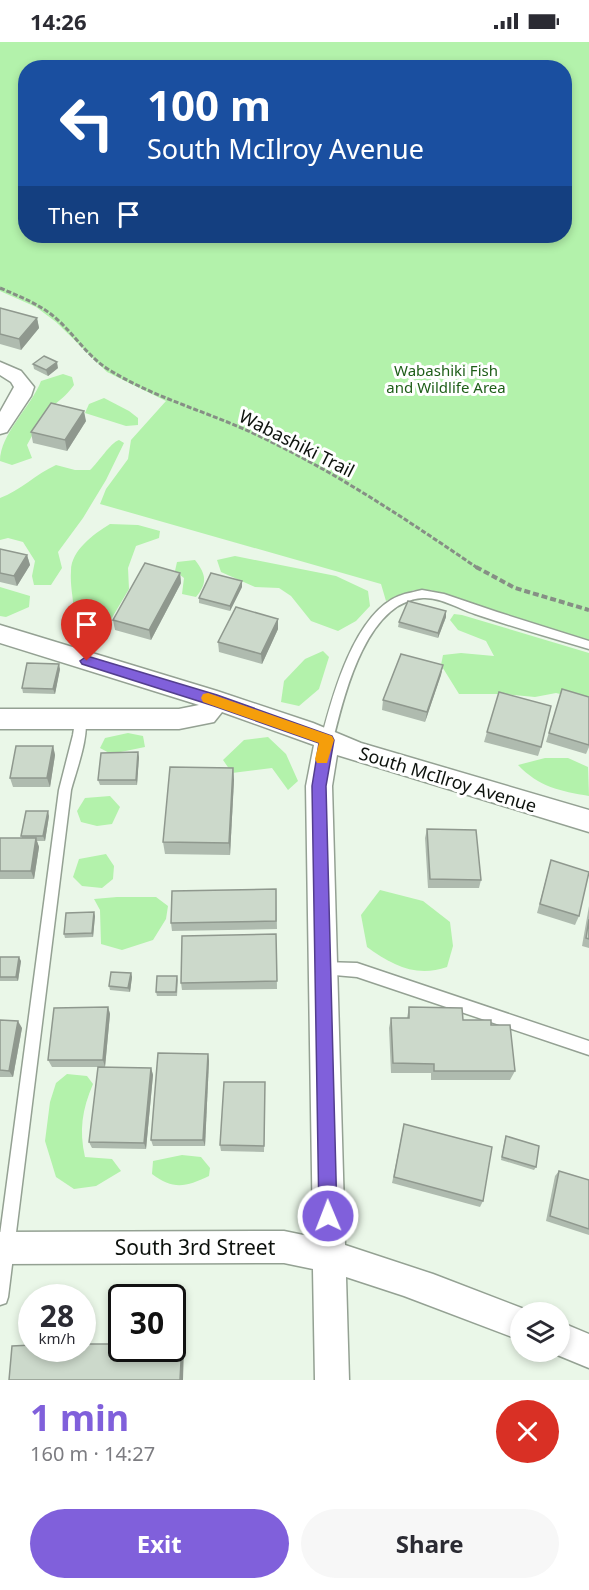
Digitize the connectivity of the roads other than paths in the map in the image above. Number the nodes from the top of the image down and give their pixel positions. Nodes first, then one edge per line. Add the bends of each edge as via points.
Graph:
1 (0, 368) edge
2 (0, 427) edge
3 (0, 634) edge
4 (589, 645) edge
5 (217, 701) junction
6 (80, 718) junction
7 (0, 719) edge
8 (327, 740) junction
9 (589, 821) edge
10 (323, 968) junction
11 (589, 1048) edge
12 (3, 1248) edge
13 (329, 1257) junction
14 (0, 1297) edge
15 (510, 1320) edge
16 (570, 1343) edge
17 (589, 1351) edge
18 (332, 1380) edge

1 - 2 street via 14,374 24,387
3 - 5 street, South McIlroy Avenue
4 - 8 lane via 447,598 422,594 409,597 390,604 364,638 335,705
5 - 6 street via 205,715 179,719
5 - 8 street, South McIlroy Avenue
6 - 7 street
6 - 12 lane via 65,790
8 - 9 street, South McIlroy Avenue
8 - 10 street via 319,786
10 - 11 lane via 357,970
10 - 13 street
12 - 13 street, South 3rd Street via 284,1247
12 - 14 lane
13 - 15 street, South 3rd Street via 385,1272
13 - 18 street
16 - 17 street

